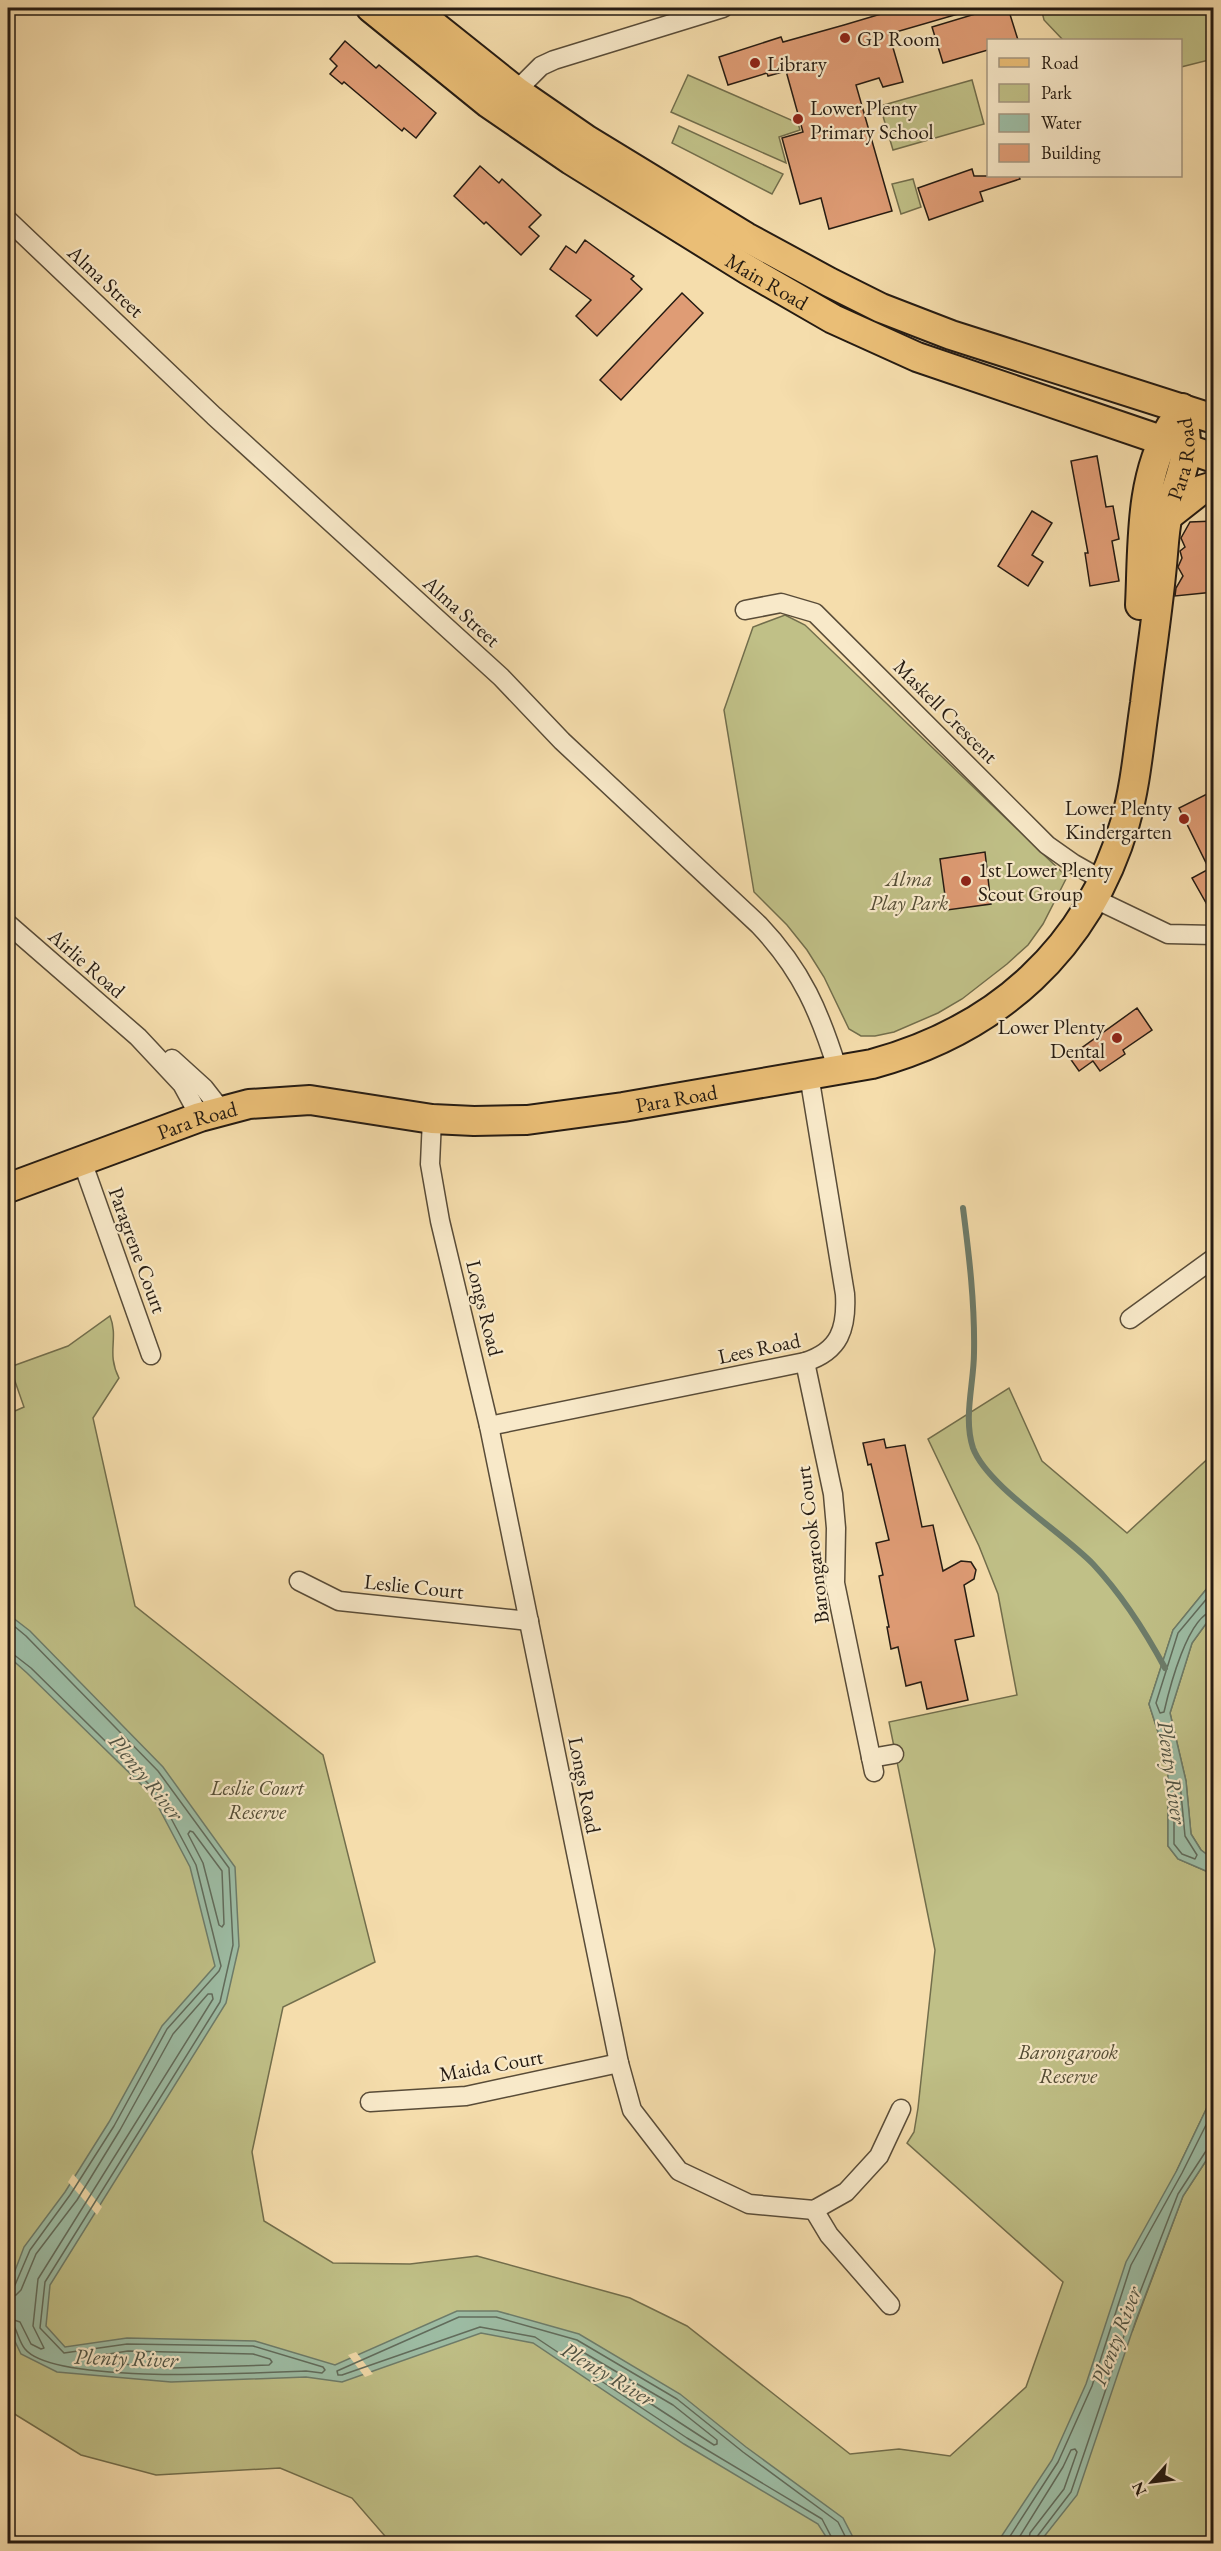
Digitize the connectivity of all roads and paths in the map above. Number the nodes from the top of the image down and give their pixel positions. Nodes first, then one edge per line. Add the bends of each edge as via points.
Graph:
1 (371, 8) edge
2 (412, 8) edge
3 (723, 8) edge
4 (516, 92) junction
5 (8, 220) edge
6 (1182, 408) junction
7 (1214, 419) edge
8 (1174, 445) junction
9 (1214, 458) edge
10 (1214, 486) edge
11 (1168, 516) junction
12 (746, 610) dead end
13 (1145, 703) junction
14 (1099, 890) junction
15 (8, 924) edge
16 (1213, 939) edge
17 (838, 1071) junction
18 (809, 1075) junction
19 (211, 1114) junction
20 (432, 1119) junction
21 (82, 1161) junction
22 (8, 1188) edge
23 (1214, 1258) edge
24 (1130, 1319) dead end
25 (152, 1354) dead end
26 (806, 1362) junction
27 (489, 1426) junction
28 (298, 1581) dead end
29 (529, 1621) junction
30 (894, 1754) dead end
31 (619, 2063) junction
32 (370, 2102) dead end
33 (901, 2109) dead end
34 (814, 2210) junction
35 (890, 2305) dead end

1 - 8 main road, Main Road via 488,103 571,160 833,319 917,357
2 - 4 main road, Main Road
3 - 4 street via 554,60 541,66
4 - 6 main road, Main Road via 746,237 881,308 1048,368
5 - 17 street, Alma Street via 214,416 501,677 562,741 759,925 810,994
6 - 7 main road, Main Road
6 - 8 main road, Para Road
8 - 9 main road, Main Road
8 - 11 main road, Para Road
8 - 13 main road, Para Road via 1150,473 1143,526 1140,618
10 - 11 main road via 1201,490
11 - 13 main road, Para Road
12 - 14 street, Maskell Crescent via 781,603 815,613 1047,845 1074,864
13 - 14 main road, Para Road via 1130,802 1116,852
14 - 16 street, Maskell Crescent via 1168,934
14 - 17 main road, Para Road via 1065,942 1023,986 984,1017 919,1050
15 - 19 street, Airlie Road via 138,1037
17 - 18 main road, Para Road
18 - 20 main road, Para Road via 555,1117
18 - 26 street, Lees Road via 846,1309 833,1346
19 - 20 main road, Para Road via 249,1104 310,1100
19 - 21 main road, Para Road
20 - 27 street, Longs Road via 429,1152 435,1194
21 - 22 main road, Para Road
21 - 25 street, Paragrene Court
23 - 24 street
26 - 27 street, Lees Road
26 - 30 street, Barongarook Court via 833,1494 835,1583 873,1765
27 - 29 street, Longs Road
28 - 29 street, Leslie Court via 339,1601
29 - 31 street, Longs Road
31 - 32 street, Maida Court via 466,2096
31 - 34 street, Longs Road via 632,2110 679,2171 749,2204
33 - 34 street via 879,2156 846,2192
34 - 35 street via 829,2235

